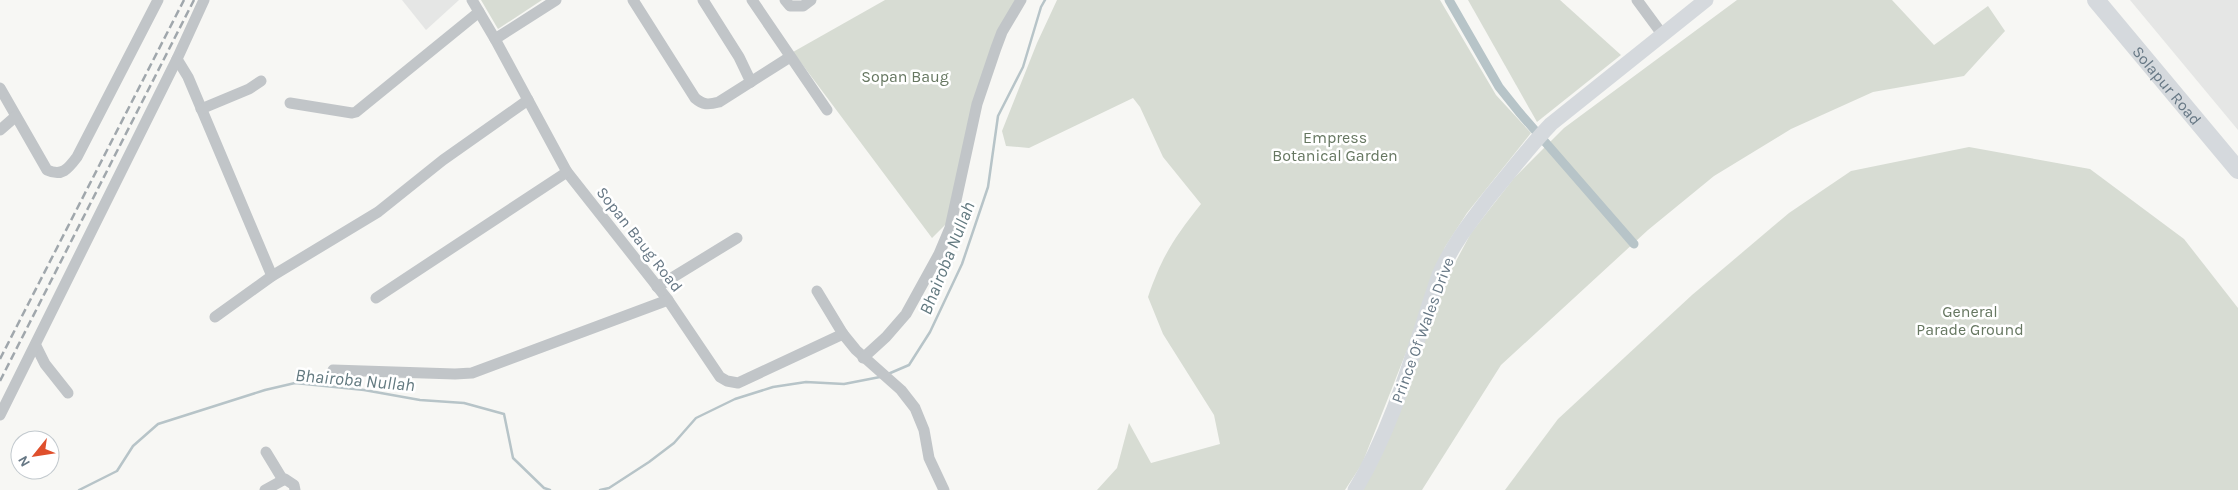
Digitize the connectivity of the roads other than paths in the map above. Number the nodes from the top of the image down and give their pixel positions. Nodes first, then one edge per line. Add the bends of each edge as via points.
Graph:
1 (158, 0) edge
2 (204, 0) edge
3 (472, 0) edge
4 (556, 0) edge
5 (633, 0) edge
6 (703, 0) edge
7 (785, 0) edge
8 (811, 0) edge
9 (1021, 0) edge
10 (1637, 0) edge
11 (2096, 0) edge
12 (2109, 0) edge
13 (754, 1) edge
14 (1699, 2) edge
15 (479, 12) junction
16 (1662, 34) junction
17 (496, 40) junction
18 (790, 57) junction
19 (177, 59) junction
20 (261, 81) dead end
21 (751, 82) junction
22 (0, 88) edge
23 (528, 100) junction
24 (290, 103) dead end
25 (201, 109) junction
26 (827, 110) dead end
27 (15, 117) junction
28 (0, 130) edge
29 (2238, 155) edge
30 (2238, 170) edge
31 (567, 172) junction
32 (737, 238) dead end
33 (272, 276) junction
34 (658, 287) junction
35 (817, 291) dead end
36 (376, 298) dead end
37 (668, 300) junction
38 (215, 317) dead end
39 (843, 334) junction
40 (36, 346) junction
41 (868, 362) junction
42 (334, 370) dead end
43 (68, 393) dead end
44 (0, 415) edge
45 (266, 452) dead end
46 (283, 480) junction
47 (265, 490) edge
48 (296, 490) edge
49 (944, 490) edge
50 (1355, 490) edge

1 - 27 street via 69,168 63,173 47,170
2 - 19 street
3 - 15 street, Sopan Baug Road
4 - 17 street
5 - 21 street via 700,103 719,102
6 - 21 street
7 - 8 street via 790,6 803,6
9 - 41 street via 1002,32 977,104 950,228 906,314
10 - 16 street
11 - 30 highway, Solapur Road
12 - 29 highway, Solapur Road
13 - 18 street
14 - 16 main road, Prince Of Wales Drive
15 - 17 street, Sopan Baug Road
15 - 24 street via 356,112
16 - 50 main road, Prince Of Wales Drive via 1551,124 1460,235 1448,253 1388,428
17 - 23 street, Sopan Baug Road
18 - 21 street
18 - 26 street
19 - 25 street
19 - 40 street
20 - 25 street
22 - 27 street
23 - 31 street, Sopan Baug Road
23 - 33 street via 443,160 378,212
25 - 33 street
27 - 28 street
31 - 34 street, Sopan Baug Road
31 - 36 street
32 - 34 street
33 - 38 street
34 - 37 street, Sopan Baug Road
35 - 39 street
37 - 39 street, Sopan Baug Road via 720,377 733,383
37 - 42 street via 472,373
39 - 41 street
40 - 43 street via 45,364
40 - 44 street
41 - 49 street via 910,400 921,420 929,458
45 - 46 street
46 - 47 street
46 - 48 street via 289,481

